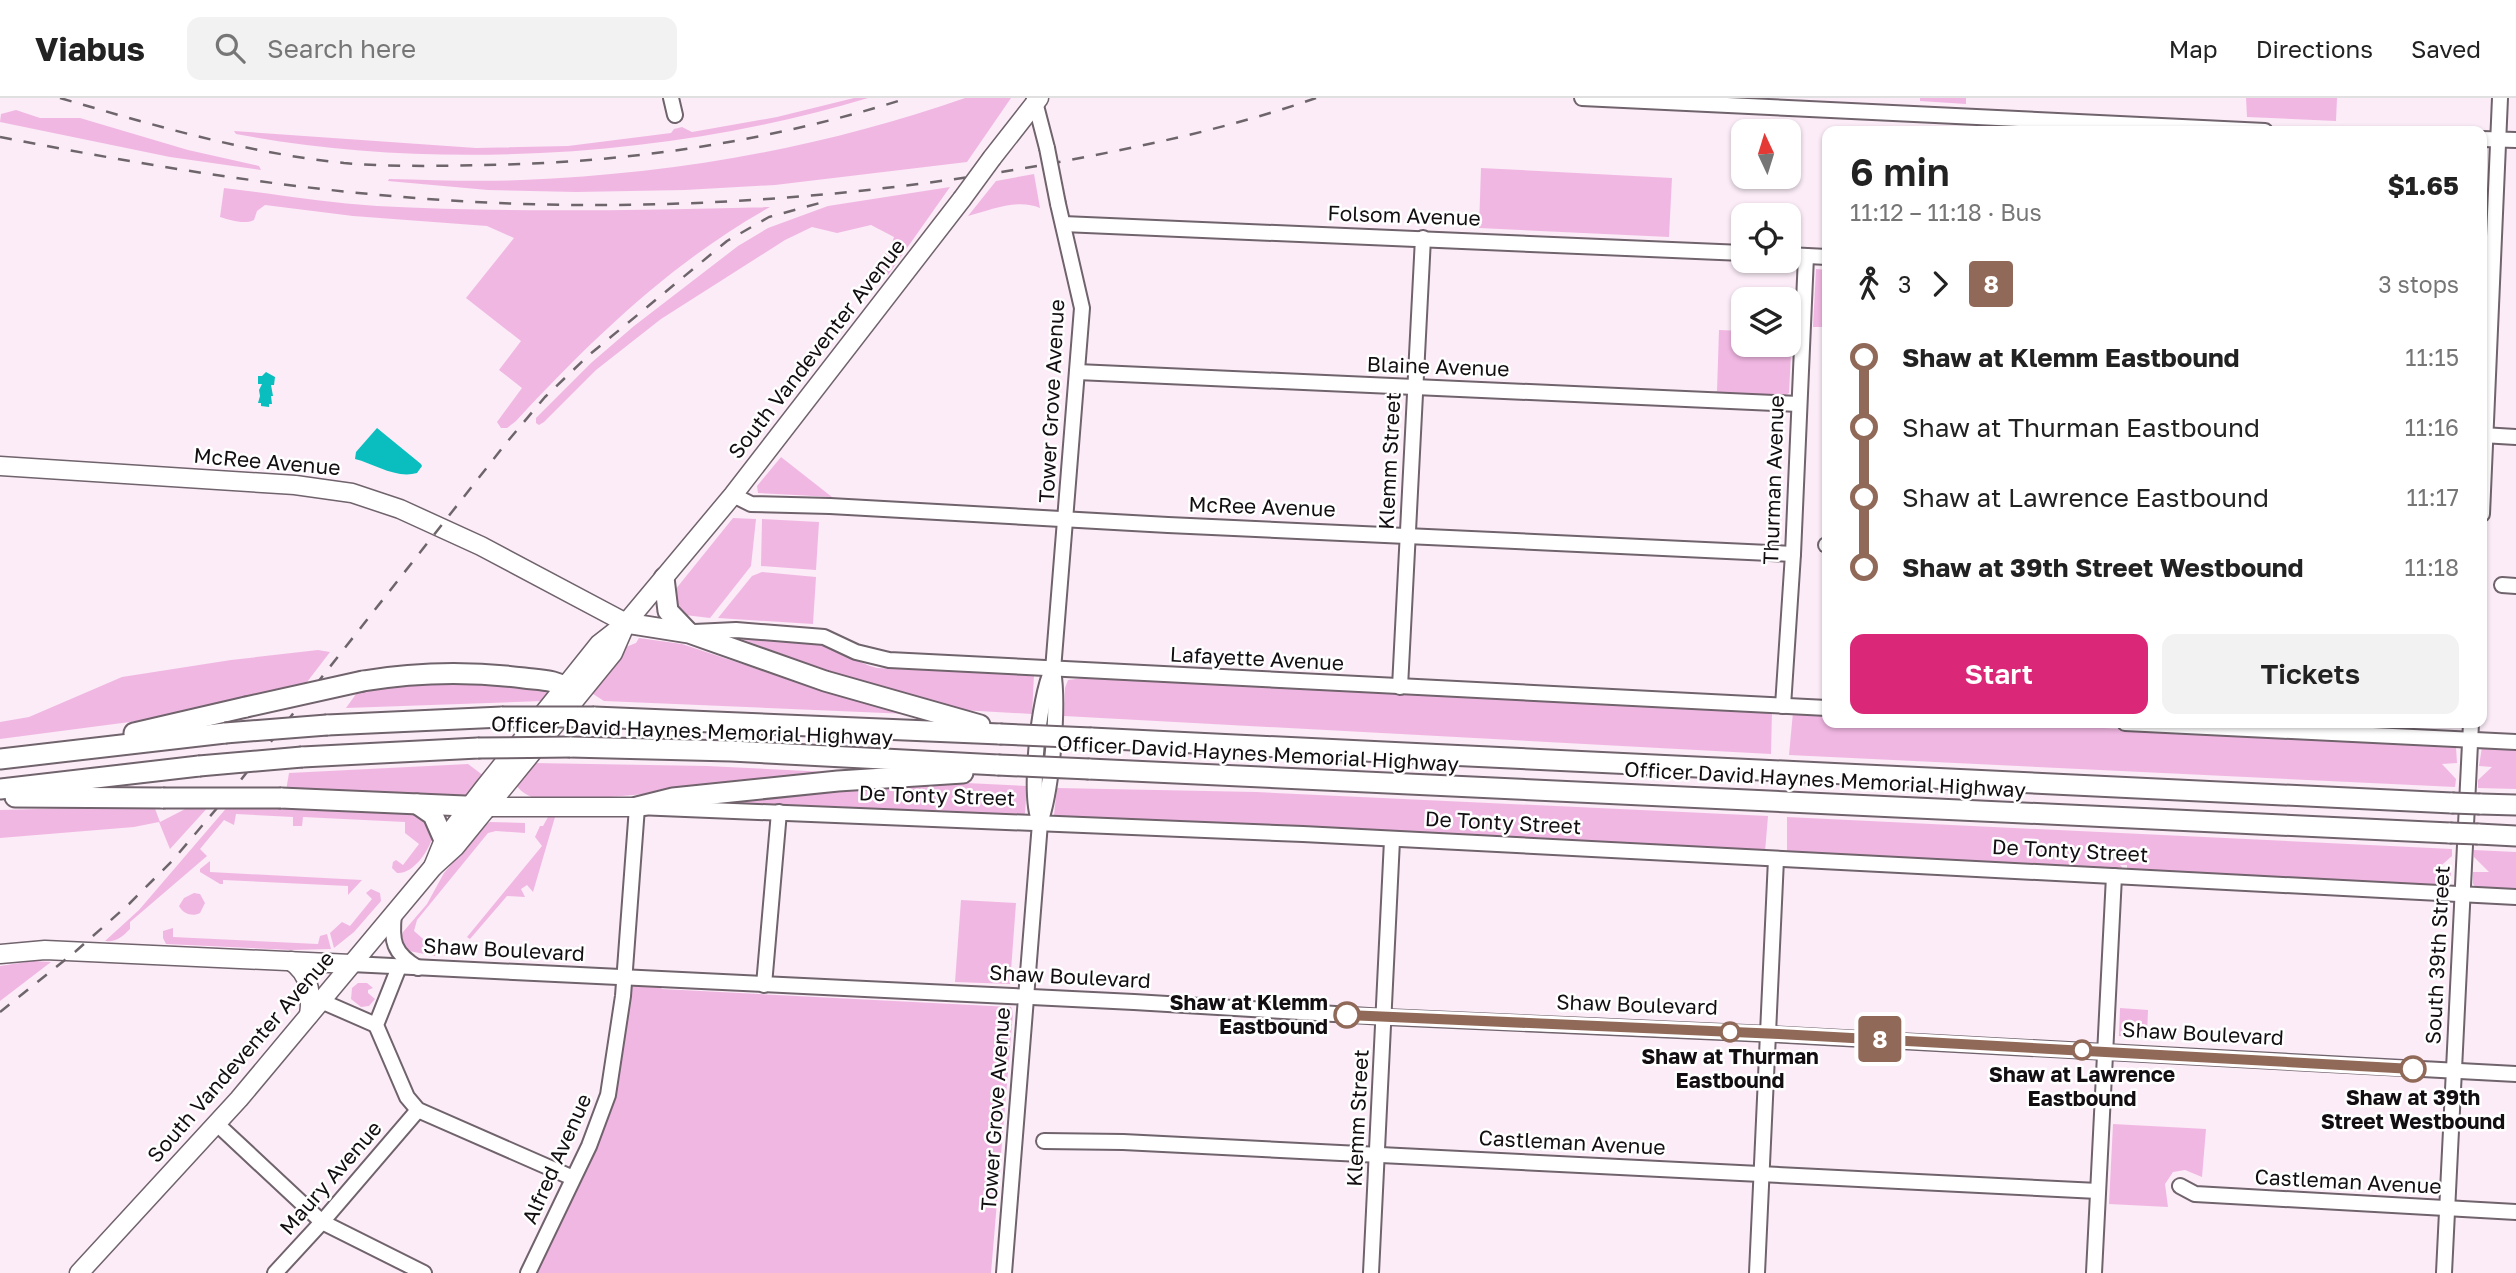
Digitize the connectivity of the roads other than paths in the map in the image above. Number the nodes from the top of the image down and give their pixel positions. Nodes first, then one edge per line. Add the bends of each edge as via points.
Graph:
1 (671, 98) edge
2 (1582, 98) edge
3 (2500, 98) edge
4 (1036, 100) edge
5 (675, 114) dead end
6 (2162, 126) edge
7 (2487, 139) edge
8 (2499, 139) junction
9 (2516, 139) edge
10 (1063, 224) junction
11 (1423, 238) junction
12 (1731, 252) edge
13 (1801, 256) edge
14 (1806, 256) junction
15 (1822, 257) edge
16 (2487, 287) edge
17 (1077, 372) junction
18 (1415, 387) junction
19 (1798, 404) junction
20 (2487, 435) edge
21 (2516, 437) edge
22 (0, 466) edge
23 (733, 495) junction
24 (1066, 520) junction
25 (1408, 536) junction
26 (1793, 554) junction
27 (664, 578) junction
28 (626, 623) junction
29 (689, 633) junction
30 (1053, 670) junction
31 (1400, 687) junction
32 (568, 695) junction
33 (1783, 706) junction
34 (1822, 708) edge
35 (2232, 728) edge
36 (2470, 728) edge
37 (1000, 734) junction
38 (2469, 739) junction
39 (2516, 741) edge
40 (72, 750) junction
41 (510, 755) junction
42 (0, 759) edge
43 (999, 765) junction
44 (508, 781) junction
45 (0, 789) edge
46 (0, 795) edge
47 (417, 804) junction
48 (2516, 806) edge
49 (479, 807) junction
50 (637, 807) junction
51 (527, 808) junction
52 (779, 812) junction
53 (1040, 823) junction
54 (2516, 836) edge
55 (444, 840) junction
56 (1392, 840) junction
57 (1776, 859) junction
58 (433, 867) junction
59 (2114, 876) junction
60 (2462, 895) junction
61 (2516, 897) edge
62 (394, 914) junction
63 (0, 954) edge
64 (291, 961) junction
65 (351, 964) junction
66 (399, 967) junction
67 (419, 968) junction
68 (625, 978) junction
69 (764, 985) junction
70 (1026, 997) junction
71 (321, 1001) junction
72 (309, 1015) junction
73 (1385, 1017) junction
74 (376, 1025) junction
75 (1769, 1034) junction
76 (2105, 1051) junction
77 (2453, 1071) junction
78 (2516, 1074) edge
79 (418, 1110) junction
80 (217, 1124) junction
81 (1044, 1141) dead end
82 (1376, 1155) junction
83 (1762, 1173) junction
84 (573, 1178) junction
85 (2180, 1186) dead end
86 (2098, 1191) junction
87 (2446, 1209) junction
88 (2516, 1212) edge
89 (322, 1223) junction
90 (79, 1273) edge
91 (275, 1273) edge
92 (424, 1273) edge
93 (528, 1273) edge
94 (1004, 1273) edge
95 (1371, 1273) edge
96 (1757, 1273) edge
97 (2094, 1273) edge
98 (2444, 1273) edge

1 - 5 street
2 - 6 street
3 - 8 street
4 - 10 street, Tower Grove Avenue, bridge
4 - 23 main road, South Vandeventer Avenue, bridge
7 - 8 street
8 - 9 street
8 - 16 street
10 - 11 street, Folsom Avenue
10 - 17 street, Tower Grove Avenue via 1082,300
11 - 12 street, Folsom Avenue
11 - 18 street, Klemm Street
13 - 14 street
14 - 15 street
14 - 19 street, Thurman Avenue
17 - 18 street, Blaine Avenue
17 - 24 street, Tower Grove Avenue
18 - 19 street, Blaine Avenue
18 - 25 street, Klemm Street
19 - 26 street, Thurman Avenue
20 - 21 street
22 - 28 main road, McRee Avenue via 312,486 352,493 481,546
23 - 24 street, McRee Avenue via 751,505
23 - 27 main road, South Vandeventer Avenue
24 - 25 street, McRee Avenue
24 - 30 street, Tower Grove Avenue
25 - 26 street, McRee Avenue
25 - 31 street, Klemm Street
26 - 33 street, Thurman Avenue
27 - 28 main road, South Vandeventer Avenue
27 - 29 highway via 668,611
28 - 29 highway
28 - 32 main road, South Vandeventer Avenue via 613,653
29 - 30 street, Lafayette Avenue via 756,631 824,637 889,660
29 - 37 highway via 825,681
30 - 31 street, Lafayette Avenue
30 - 53 street, Tower Grove Avenue via 1048,789
31 - 33 street, Lafayette Avenue
32 - 40 highway, bridge via 552,682 476,673 415,674 363,681
32 - 41 main road, South Vandeventer Avenue
32 - 44 main road, South Vandeventer Avenue
33 - 34 street, Lafayette Avenue
35 - 38 street
36 - 38 street, South 39th Street
37 - 40 highway, Officer David Haynes Memorial Highway, bridge via 502,717 327,725
37 - 48 highway, Officer David Haynes Memorial Highway, bridge
38 - 39 street
38 - 60 street, South 39th Street
40 - 42 highway, Officer David Haynes Memorial Highway
41 - 44 main road
41 - 49 main road, South Vandeventer Avenue
43 - 45 highway, Officer David Haynes Memorial Highway, bridge via 718,751 478,748 302,757
43 - 50 highway via 955,774 702,794
43 - 54 highway, Officer David Haynes Memorial Highway, bridge
44 - 49 main road, South Vandeventer Avenue
44 - 51 main road via 511,793
46 - 47 highway, bridge
47 - 49 highway
47 - 55 highway via 433,815
49 - 51 main road, De Tonty Street
49 - 55 main road, South Vandeventer Avenue
49 - 58 main road, South Vandeventer Avenue via 455,848
50 - 51 main road, De Tonty Street
50 - 52 street, De Tonty Street
50 - 68 street, Alfred Avenue
52 - 53 street, De Tonty Street
52 - 69 street
53 - 56 street, De Tonty Street
53 - 70 street, Tower Grove Avenue
55 - 58 main road, South Vandeventer Avenue
56 - 57 street, De Tonty Street
56 - 73 street, Klemm Street
57 - 59 street, De Tonty Street
57 - 75 street
58 - 62 main road, South Vandeventer Avenue
59 - 60 street, De Tonty Street
59 - 76 street
60 - 61 street, De Tonty Street
60 - 77 street, South 39th Street
62 - 65 main road, South Vandeventer Avenue
62 - 67 street via 396,949
63 - 64 main road, Shaw Boulevard via 45,950
64 - 65 main road, Shaw Boulevard
64 - 72 main road via 308,982
65 - 66 street, Shaw Boulevard
65 - 71 main road, South Vandeventer Avenue
66 - 67 street, Shaw Boulevard
66 - 74 street
67 - 68 street, Shaw Boulevard
68 - 69 street, Shaw Boulevard
68 - 84 street, Alfred Avenue via 608,1095
69 - 70 street, Shaw Boulevard
70 - 73 street, Shaw Boulevard
70 - 94 street, Tower Grove Avenue
71 - 72 main road, South Vandeventer Avenue
71 - 74 street
72 - 80 main road, South Vandeventer Avenue
73 - 75 street, Shaw Boulevard
73 - 82 street, Klemm Street
74 - 79 street via 407,1097
75 - 76 street, Shaw Boulevard
75 - 83 street
76 - 77 street, Shaw Boulevard
76 - 86 street
77 - 78 street, Shaw Boulevard
77 - 87 street, South 39th Street
79 - 84 street
79 - 89 street, Maury Avenue
80 - 89 street
80 - 90 main road, South Vandeventer Avenue
81 - 82 street, Castleman Avenue
82 - 83 street, Castleman Avenue
82 - 95 street, Klemm Street
83 - 86 street, Castleman Avenue
83 - 96 street
84 - 93 street, Alfred Avenue
85 - 87 street, Castleman Avenue via 2195,1194
86 - 97 street
87 - 88 street, Castleman Avenue
87 - 98 street, South 39th Street
89 - 91 street, Maury Avenue
89 - 92 street

